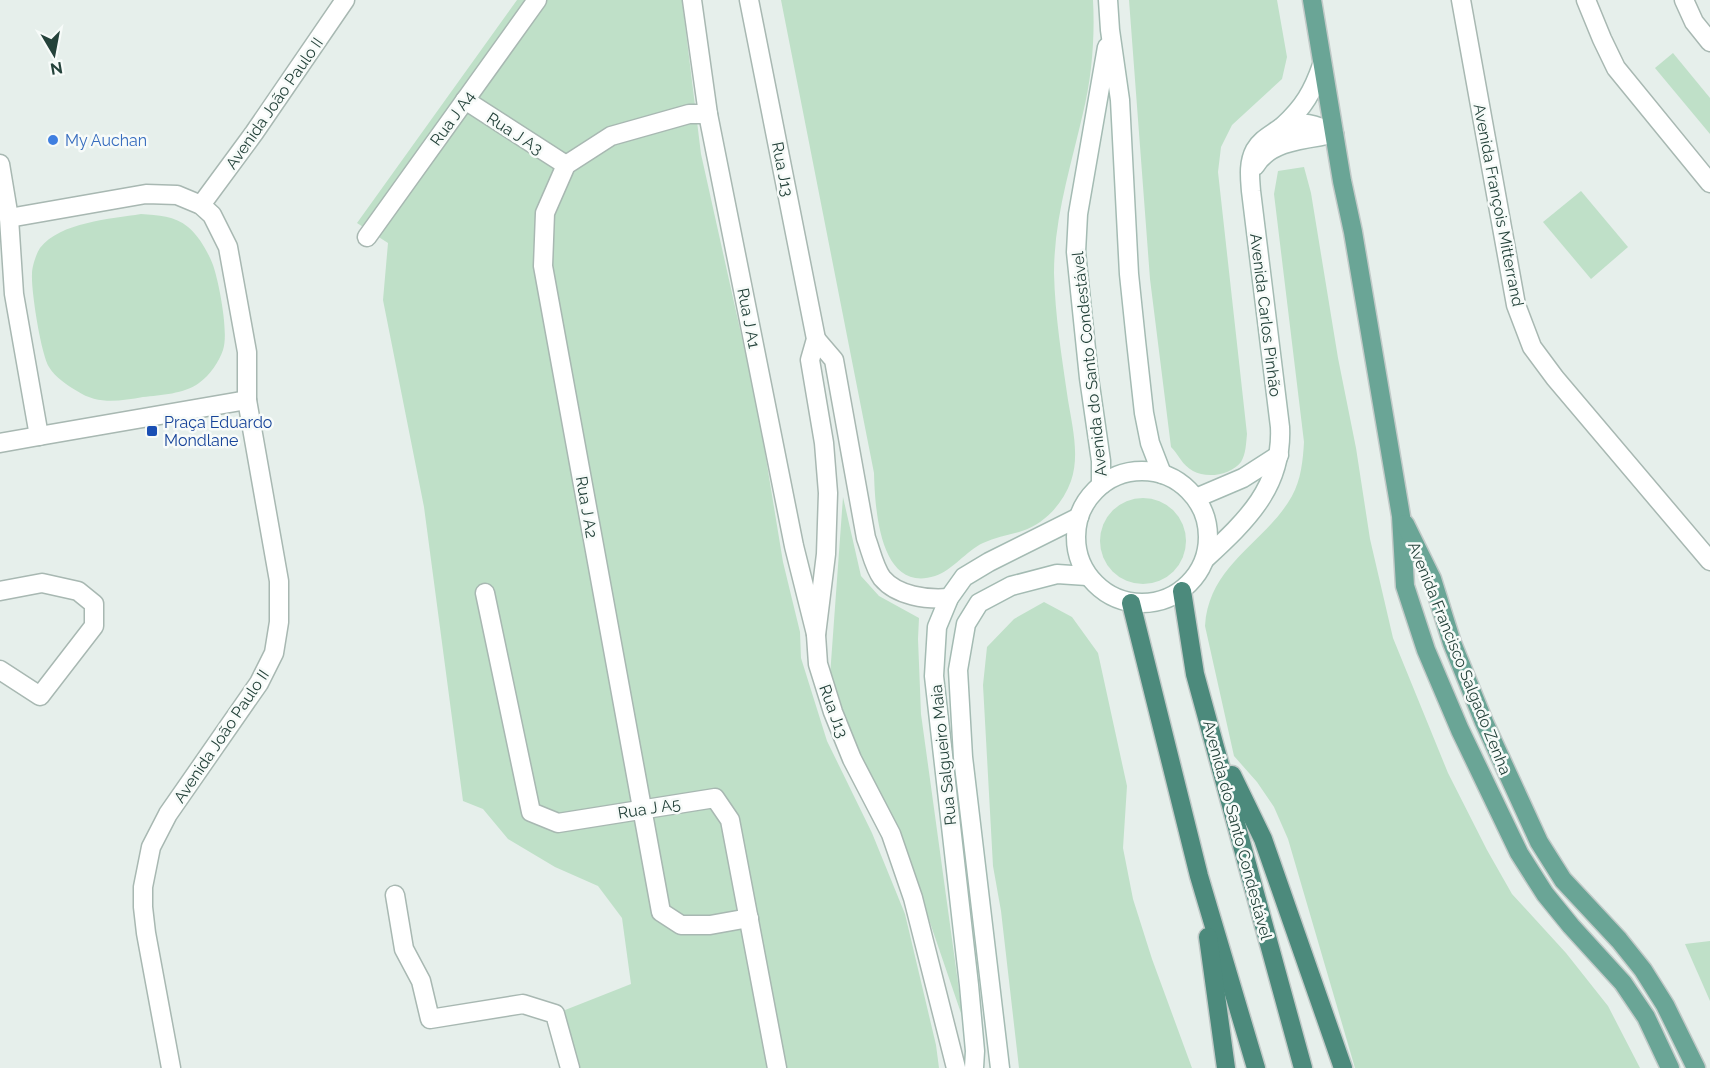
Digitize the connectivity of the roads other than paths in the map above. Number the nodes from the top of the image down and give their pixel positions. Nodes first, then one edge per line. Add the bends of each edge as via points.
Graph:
1 (345, 0) edge
2 (537, 0) edge
3 (692, 0) edge
4 (749, 0) edge
5 (1108, 0) edge
6 (1312, 0) edge
7 (1461, 0) edge
8 (1586, 0) edge
9 (1684, 0) edge
10 (1110, 30) junction
11 (1710, 42) edge
12 (1322, 65) junction
13 (465, 100) junction
14 (708, 114) junction
15 (1282, 127) junction
16 (1334, 134) junction
17 (0, 164) edge
18 (566, 165) junction
19 (1250, 175) junction
20 (1710, 183) edge
21 (201, 204) junction
22 (9, 218) junction
23 (367, 237) dead end
24 (816, 339) junction
25 (247, 400) junction
26 (39, 436) junction
27 (0, 443) edge
28 (1279, 455) junction
29 (1162, 474) junction
30 (1101, 485) junction
31 (1196, 498) junction
32 (1401, 516) junction
33 (1078, 517) junction
34 (1205, 559) junction
35 (1710, 561) edge
36 (1088, 576) junction
37 (0, 591) edge
38 (1182, 591) junction
39 (485, 593) dead end
40 (949, 598) junction
41 (1131, 603) junction
42 (816, 635) junction
43 (0, 670) edge
44 (1213, 736) junction
45 (641, 810) junction
46 (1199, 876) junction
47 (395, 895) dead end
48 (749, 918) junction
49 (171, 1068) edge
50 (570, 1068) edge
51 (777, 1068) edge
52 (956, 1068) edge
53 (974, 1068) edge
54 (1000, 1068) edge
55 (1226, 1068) edge
56 (1256, 1068) edge
57 (1303, 1068) edge
58 (1343, 1068) edge
59 (1670, 1068) edge
60 (1696, 1068) edge

1 - 21 street, Avenida João Paulo II
2 - 13 street, Rua J A4
3 - 14 street, Rua J A1
4 - 24 street, Rua J13
5 - 10 street, Avenida do Santo Condestável
6 - 12 main road, Avenida Carlos Pinhão
7 - 35 street, Avenida François Mitterrand via 1516,305 1532,347
8 - 20 street via 1616,68
9 - 11 street via 1694,22
10 - 29 street, Avenida do Santo Condestável via 1120,100 1138,365 1150,443
10 - 30 street, Avenida do Santo Condestável via 1078,214 1076,252
12 - 15 street, Avenida Carlos Pinhão via 1312,93
12 - 16 main road, Avenida Carlos Pinhão
13 - 18 street, Rua J A3
13 - 23 street, Rua J A4
14 - 18 street via 689,114 610,136
14 - 42 street, Rua J A1 via 794,546
15 - 16 street via 1304,122
15 - 19 street, Avenida Carlos Pinhão via 1255,150
16 - 19 street via 1278,145 1264,154
16 - 32 main road, Avenida Francisco Salgado Zenha
17 - 22 street
18 - 45 street, Rua J A2 via 545,213 543,266
19 - 28 street, Avenida Carlos Pinhão via 1280,427
21 - 22 street via 177,195 146,194
21 - 25 street via 212,215 228,247 247,352
22 - 26 street via 14,294
24 - 40 street, Rua J13 via 834,360 866,538 882,578 898,591 932,600
24 - 42 street, Rua J13 via 810,360 828,493 826,554
25 - 26 street
25 - 49 street, Avenida João Paulo II via 279,581 279,622 274,653 259,683 168,814 151,847 143,907
26 - 27 street
28 - 31 street via 1243,478
28 - 34 street, Avenida Carlos Pinhão via 1256,507
29 - 30 street via 1141,471 1119,475
29 - 31 street via 1181,483
30 - 33 street via 1087,499
31 - 34 street via 1208,528
32 - 59 main road, Avenida Francisco Salgado Zenha via 1405,586 1426,650 1492,799 1545,894 1623,983 1646,1017
32 - 60 main road, Avenida Francisco Salgado Zenha via 1432,579 1452,643 1484,722 1539,842 1563,880 1643,970
33 - 36 street via 1078,558
33 - 40 street, Rua Salgueiro Maia via 989,561 964,577
34 - 38 street
36 - 41 street via 1106,594
36 - 54 street, Rua Salgueiro Maia via 1057,574 1011,586 979,603 964,635 958,670 963,758
37 - 43 street via 42,583 78,591 94,604 94,626 40,696
38 - 41 street via 1149,603
38 - 44 highway, Avenida do Santo Condestável via 1195,674
39 - 45 street, Rua J A5 via 531,812 558,823
40 - 53 street, Rua Salgueiro Maia via 937,627 934,676 970,996
41 - 46 highway
42 - 52 street, Rua J13 via 818,664 833,712 852,759 891,834 913,898
44 - 57 highway, Avenida do Santo Condestável
44 - 58 highway via 1263,839
45 - 48 street, Rua J A2 via 661,912 681,926
45 - 48 street, Rua J A5 via 715,798 730,820
46 - 55 highway
46 - 56 highway
47 - 50 street via 404,949 421,981 430,1019 523,1004 555,1014
48 - 51 street, Rua J A5

